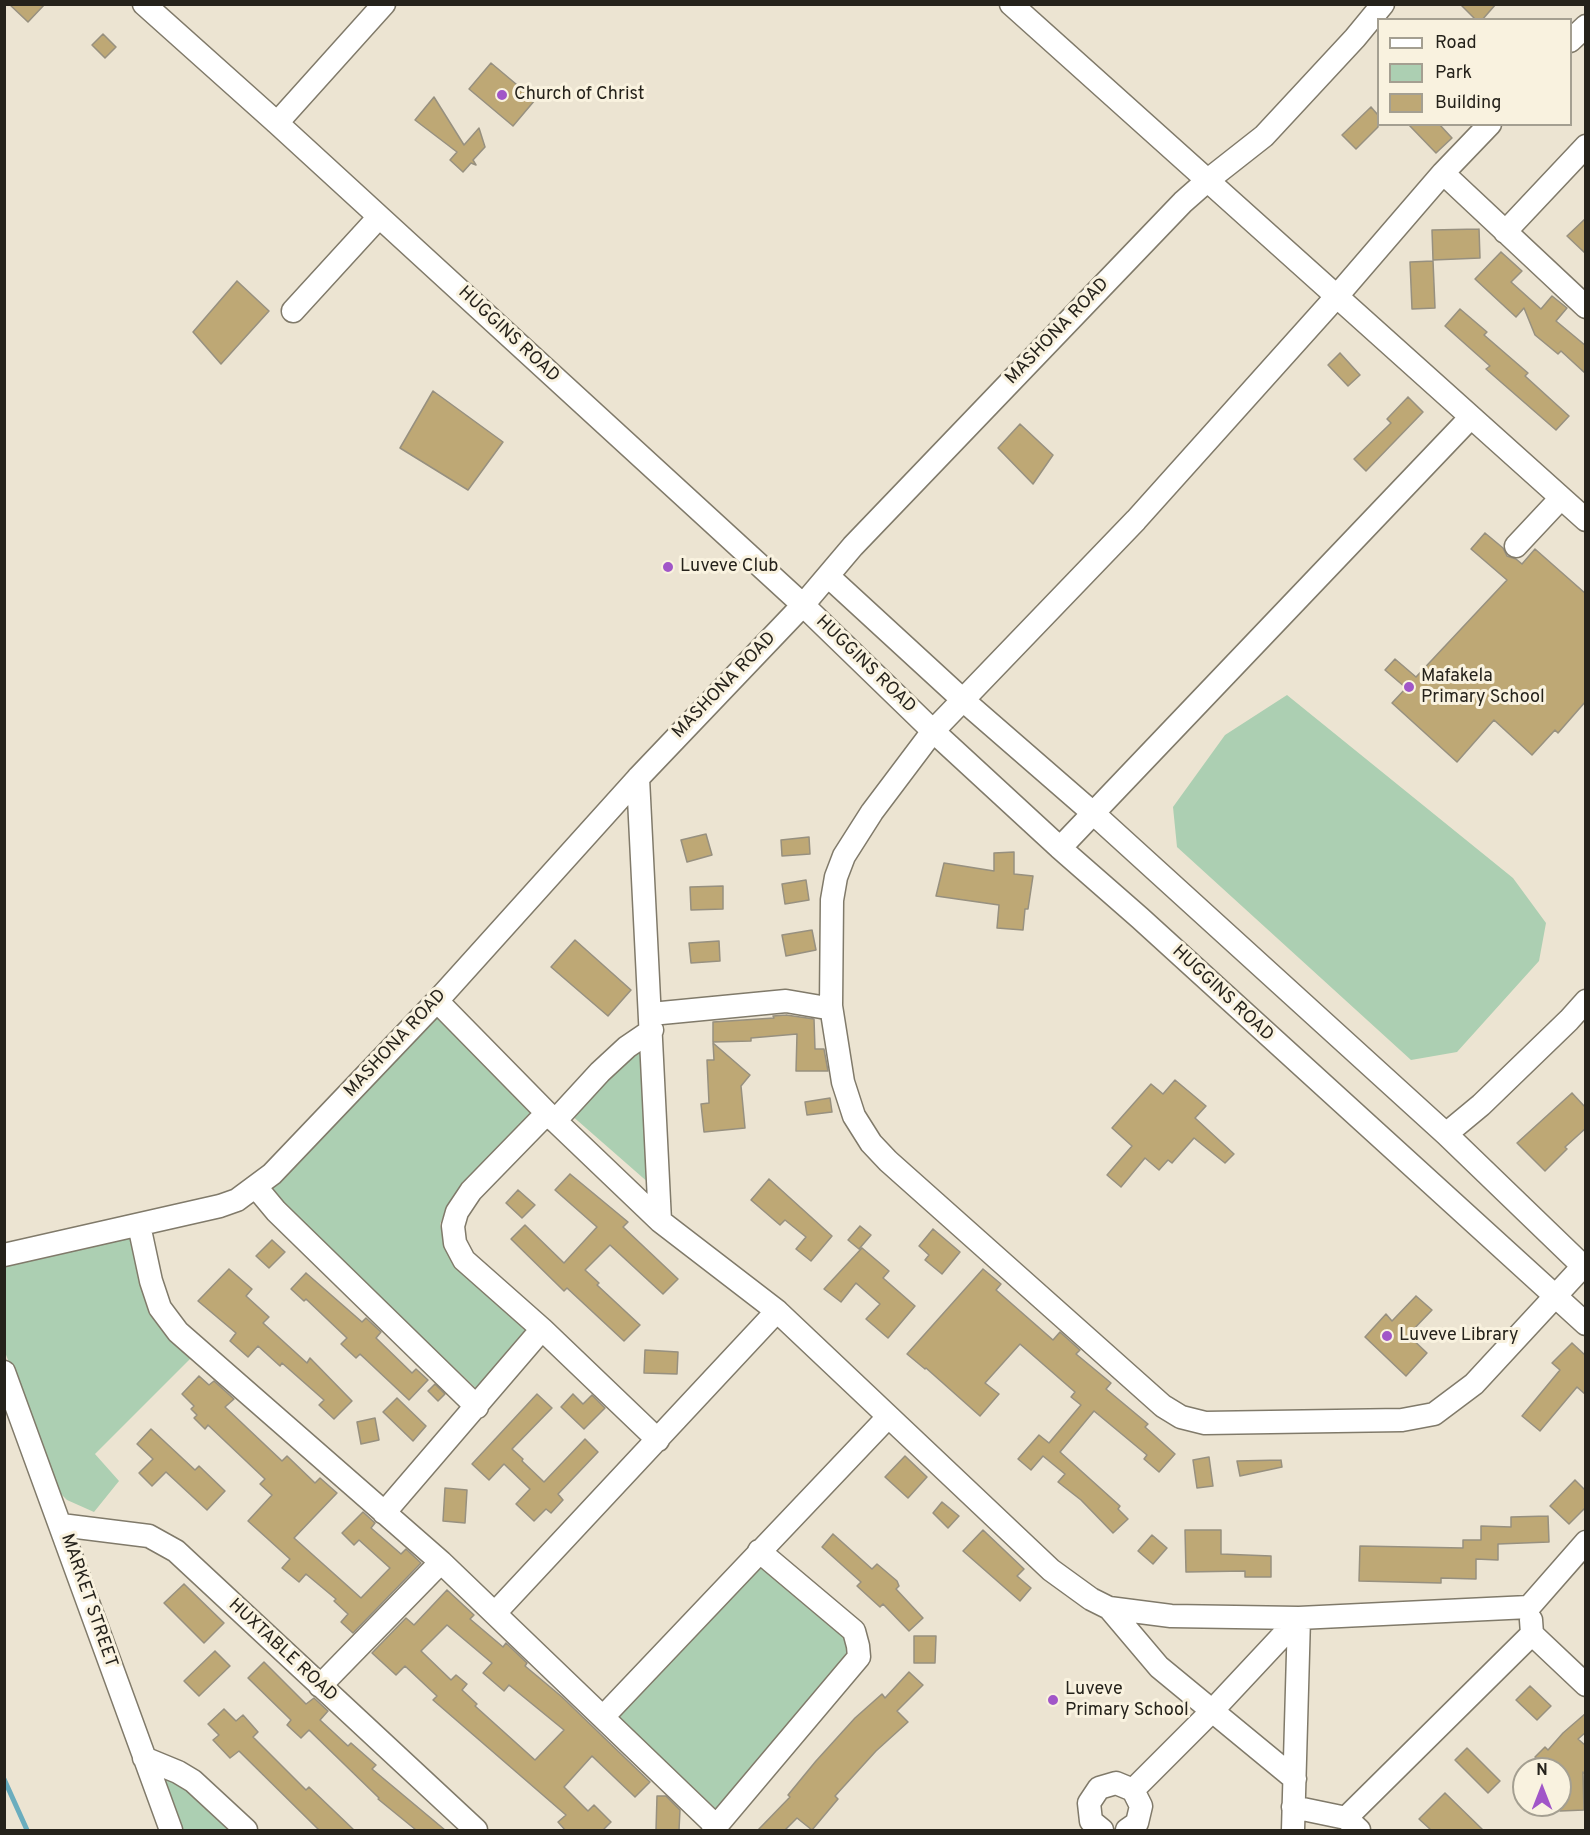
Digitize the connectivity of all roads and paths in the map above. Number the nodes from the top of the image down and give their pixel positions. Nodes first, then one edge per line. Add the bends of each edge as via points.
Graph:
1 (144, 4) edge
2 (384, 4) edge
3 (1011, 4) edge
4 (1383, 4) edge
5 (1586, 26) edge
6 (1572, 39) edge
7 (277, 123) junction
8 (1488, 126) edge
9 (1586, 146) edge
10 (1443, 173) junction
11 (1208, 180) junction
12 (379, 217) junction
13 (1505, 232) junction
14 (1336, 296) junction
15 (1586, 307) edge
16 (293, 311) dead end
17 (1471, 417) junction
18 (1561, 498) junction
19 (1586, 520) edge
20 (1516, 546) dead end
21 (828, 576) junction
22 (803, 605) junction
23 (963, 700) junction
24 (933, 731) junction
25 (638, 778) junction
26 (1093, 813) junction
27 (1060, 848) junction
28 (437, 1001) junction
29 (1586, 1001) edge
30 (831, 1006) junction
31 (652, 1022) junction
32 (551, 1117) junction
33 (1446, 1134) junction
34 (256, 1187) junction
35 (660, 1221) junction
36 (139, 1225) junction
37 (4, 1255) edge
38 (1585, 1266) edge
39 (1555, 1297) junction
40 (777, 1311) junction
41 (1586, 1324) edge
42 (542, 1329) junction
43 (4, 1372) edge
44 (477, 1407) junction
45 (888, 1417) junction
46 (658, 1440) junction
47 (384, 1513) junction
48 (61, 1525) junction
49 (1586, 1542) edge
50 (759, 1551) junction
51 (441, 1562) junction
52 (1529, 1606) junction
53 (1109, 1608) junction
54 (495, 1613) junction
55 (1299, 1618) junction
56 (1532, 1634) junction
57 (1586, 1685) edge
58 (320, 1686) junction
59 (1212, 1711) junction
60 (603, 1717) junction
61 (144, 1758) junction
62 (1295, 1779) junction
63 (1133, 1790) junction
64 (1293, 1807) junction
65 (1352, 1824) edge
66 (715, 1829) edge
67 (171, 1830) edge
68 (246, 1830) edge
69 (476, 1830) edge
70 (1102, 1830) edge
71 (1127, 1830) edge
72 (1293, 1830) edge

1 - 7 street, HUGGINS ROAD
2 - 7 street
3 - 11 street
4 - 11 street, MASHONA ROAD via 1264,136
5 - 6 street
7 - 12 street, HUGGINS ROAD
8 - 10 street
9 - 13 street
10 - 13 street
10 - 14 street
11 - 14 street
11 - 21 street, MASHONA ROAD
12 - 16 street
12 - 22 street, HUGGINS ROAD
13 - 15 street
14 - 17 street
14 - 23 street via 1136,520
17 - 18 street
17 - 26 street
18 - 19 street
18 - 20 street
21 - 22 street, MASHONA ROAD
21 - 23 street
22 - 24 street, HUGGINS ROAD
22 - 25 street, MASHONA ROAD
23 - 24 street
23 - 26 street
24 - 27 street, HUGGINS ROAD
24 - 30 street via 872,812 844,856 836,877 832,900
25 - 28 street, MASHONA ROAD
25 - 31 street
26 - 27 street
26 - 33 street
27 - 39 street, HUGGINS ROAD
28 - 32 street
28 - 34 street, MASHONA ROAD
29 - 33 street via 1481,1105
30 - 31 street via 786,1001
30 - 39 street via 843,1082 854,1116 870,1143 1162,1406 1181,1417 1205,1423 1321,1422 1402,1420 1434,1414 1474,1384
31 - 32 street
31 - 35 street
32 - 35 street
32 - 42 street via 471,1191 453,1226 455,1244 464,1260
33 - 38 street
34 - 36 street, MASHONA ROAD via 220,1206
34 - 44 street
35 - 40 street
36 - 37 street, MASHONA ROAD
36 - 47 street via 160,1308 177,1332
38 - 39 street
39 - 41 street, HUGGINS ROAD
40 - 45 street
40 - 46 street
42 - 44 street
42 - 46 street
43 - 48 street, MARKET STREET
44 - 47 street
45 - 50 street
45 - 53 street via 1051,1570
46 - 54 street
47 - 51 street
48 - 58 street, HUXTABLE ROAD via 149,1536 164,1543
48 - 61 street, MARKET STREET
49 - 52 street
50 - 60 street
50 - 66 street via 854,1631 859,1658
51 - 54 street
51 - 58 street
52 - 55 street
52 - 56 street
53 - 55 street via 1171,1616
53 - 59 street via 1159,1667
54 - 60 street
55 - 59 street
55 - 62 street
56 - 57 street
56 - 65 street
58 - 69 street, HUXTABLE ROAD
59 - 62 street
59 - 63 street
60 - 66 street
61 - 67 street, MARKET STREET
61 - 68 street via 193,1781
62 - 64 street
63 - 70 street via 1116,1783 1099,1788 1089,1803 1091,1821
63 - 71 street via 1141,1806 1137,1823
64 - 65 street
64 - 72 street

